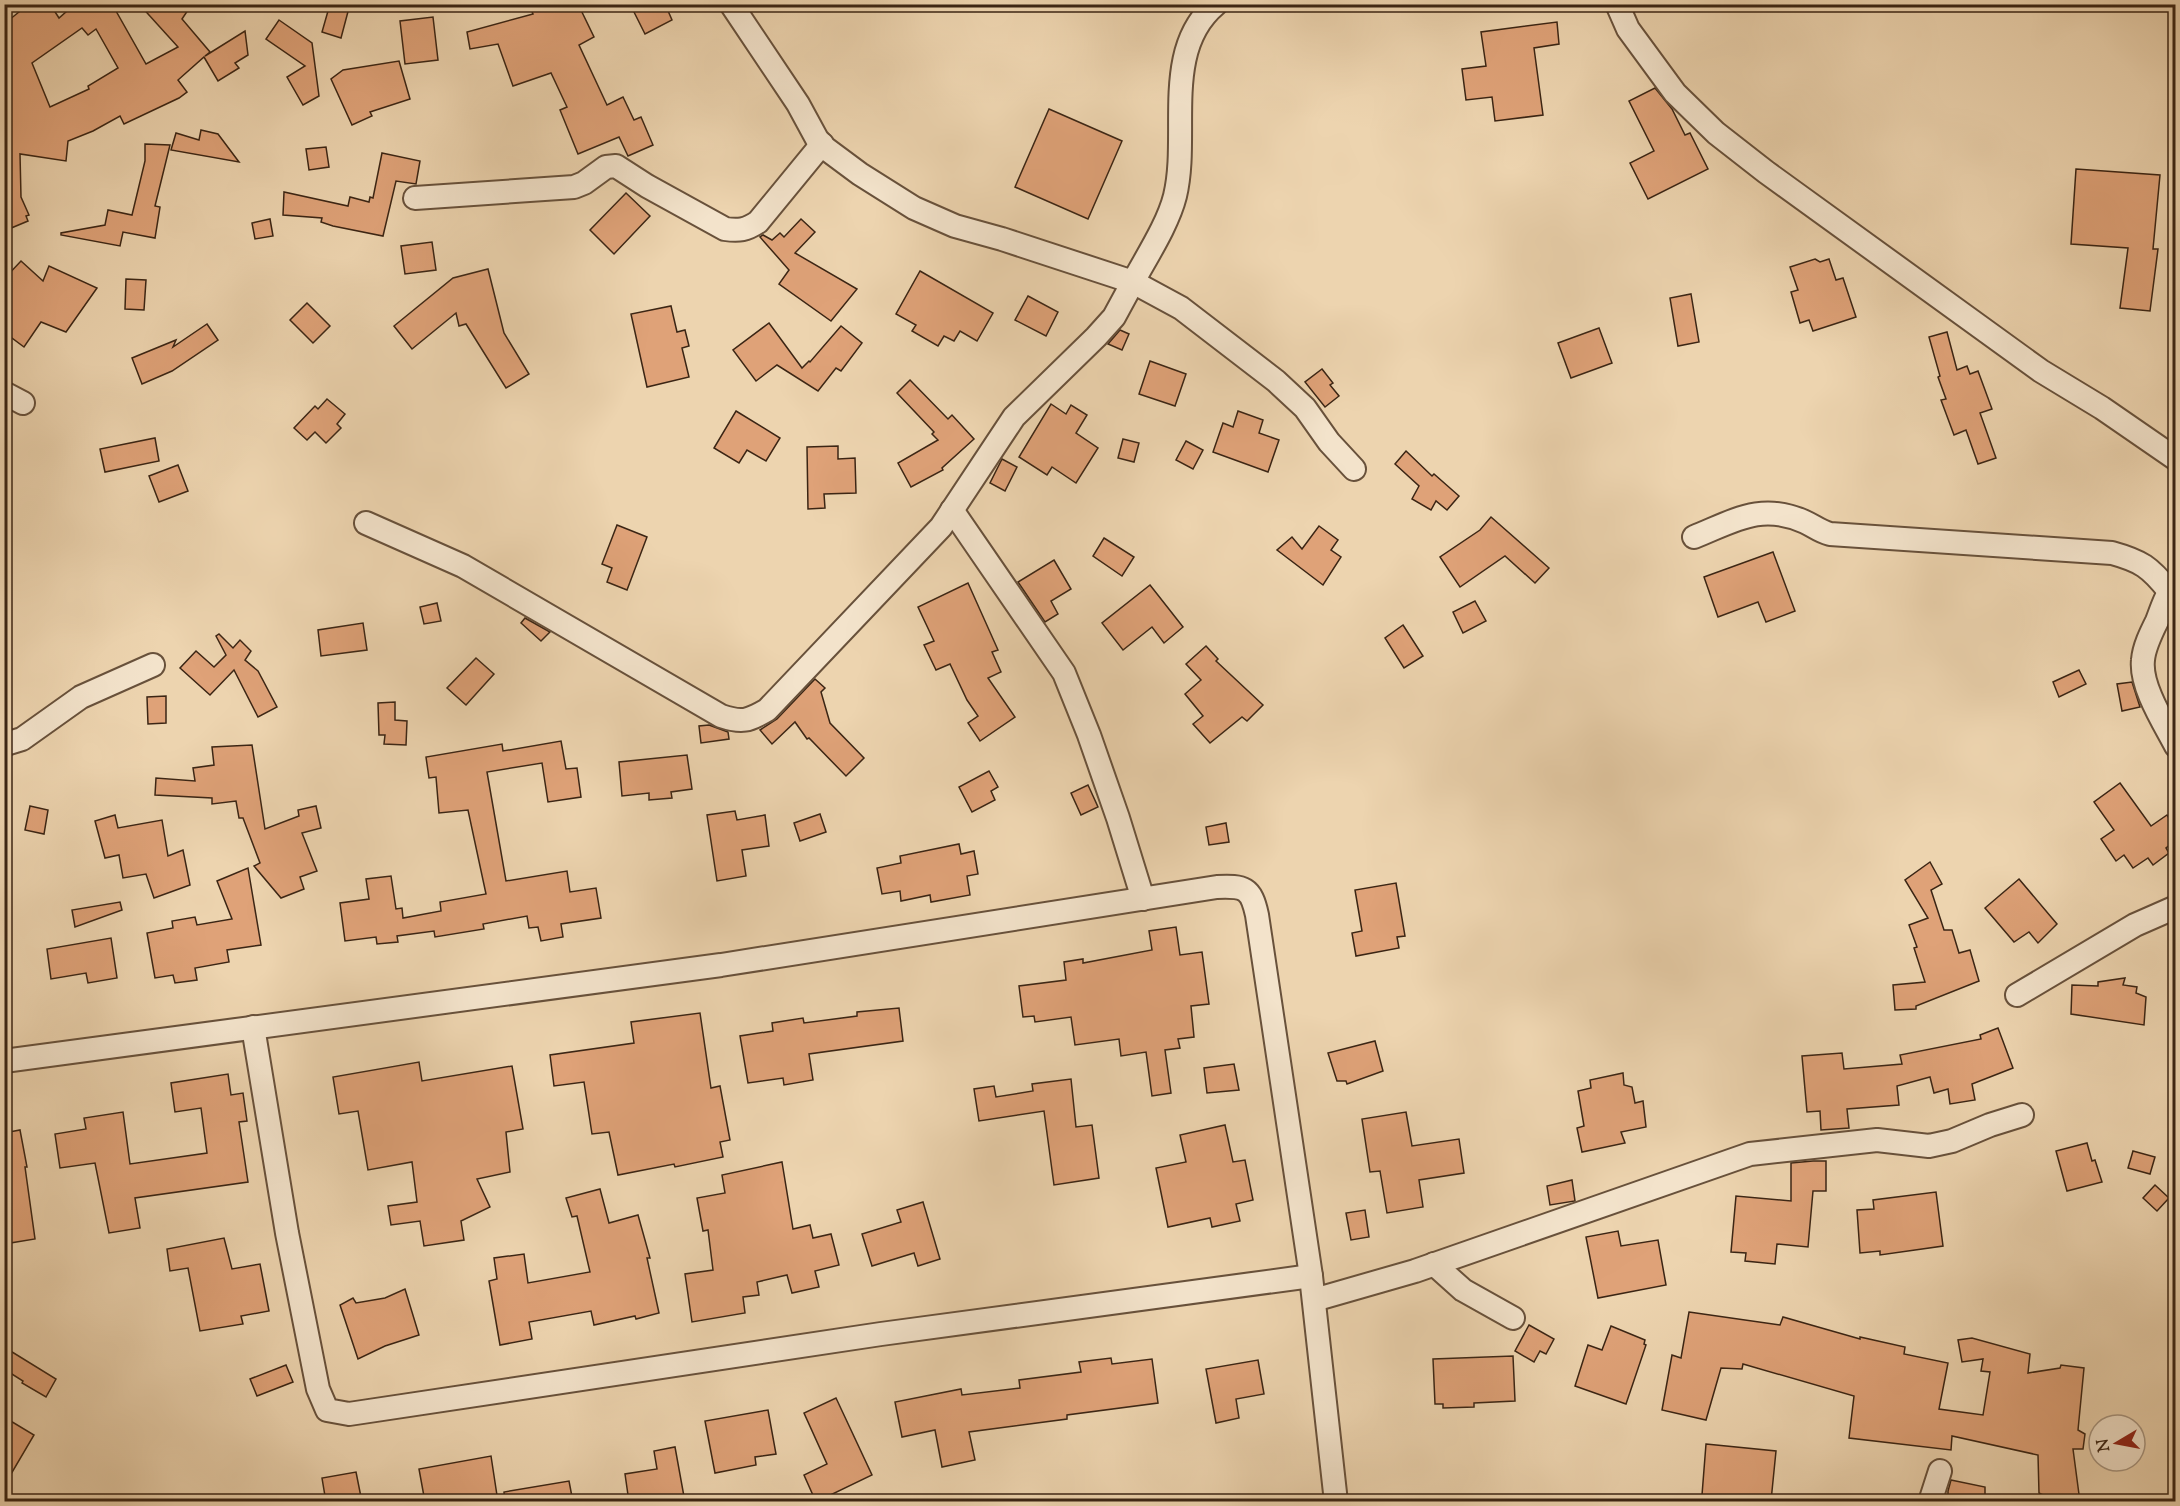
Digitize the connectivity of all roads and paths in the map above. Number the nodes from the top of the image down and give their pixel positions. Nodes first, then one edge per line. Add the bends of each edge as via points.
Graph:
1 (731, 4) edge
2 (1216, 4) edge
3 (1617, 4) edge
4 (822, 144) junction
5 (415, 198) dead end
6 (1133, 282) junction
7 (2175, 459) edge
8 (1354, 469) dead end
9 (952, 510) junction
10 (366, 523) dead end
11 (1694, 537) dead end
12 (2172, 587) edge
13 (153, 665) dead end
14 (4, 741) edge
15 (2175, 746) edge
16 (1143, 899) junction
17 (2175, 907) edge
18 (2017, 995) dead end
19 (253, 1027) junction
20 (4, 1061) edge
21 (2022, 1115) dead end
22 (1434, 1264) junction
23 (1311, 1276) junction
24 (1314, 1300) junction
25 (1513, 1318) dead end
26 (1940, 1471) dead end
27 (1336, 1502) edge
28 (1930, 1502) edge

1 - 4 street
2 - 6 street via 1203,18 1186,54 1175,196
3 - 7 street via 1628,29 1675,93 1716,133 2042,371
4 - 5 street via 758,222 739,231 725,229 616,166 606,167 574,187
4 - 6 street via 914,208 954,226
6 - 8 street via 1181,308 1276,381 1305,408
6 - 9 street via 1114,317 1014,417
9 - 10 street via 942,527 767,710 738,722 721,716 463,566
9 - 16 street via 1064,674 1089,735
11 - 12 street via 1751,513 1772,513 1806,522 1830,534 2112,553 2137,560
12 - 15 street via 2149,639 2143,675
13 - 14 street via 81,698 22,740
16 - 19 street via 721,964
16 - 23 street via 1237,886 1248,891 1254,900
17 - 18 street via 2135,925
19 - 20 street
19 - 23 street via 286,1233 318,1389 327,1410 349,1414 881,1334
21 - 22 street via 1929,1146 1877,1140 1750,1154
22 - 24 street
22 - 25 street via 1464,1290
23 - 24 street
24 - 27 street
26 - 28 street

